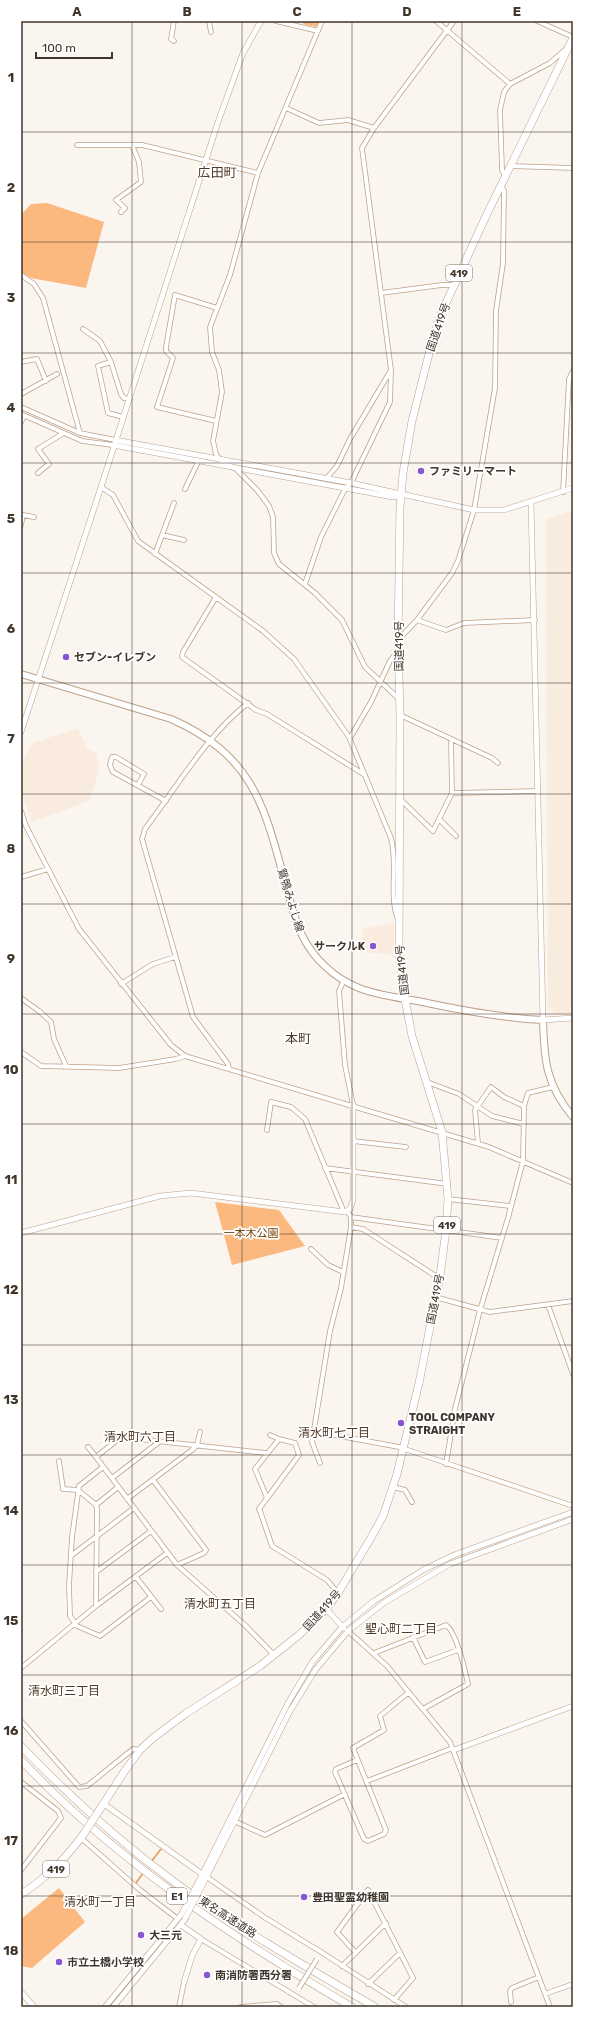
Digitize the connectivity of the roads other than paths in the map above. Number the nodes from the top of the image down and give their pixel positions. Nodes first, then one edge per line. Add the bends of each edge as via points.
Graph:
1 (174, 21) edge
2 (209, 21) edge
3 (261, 21) edge
4 (276, 21) edge
5 (322, 21) edge
6 (436, 21) edge
7 (454, 21) edge
8 (537, 21) edge
9 (318, 31) junction
10 (448, 31) junction
11 (211, 32) dead end
12 (573, 38) edge
13 (174, 41) dead end
14 (568, 48) junction
15 (510, 84) junction
16 (286, 108) junction
17 (374, 128) junction
18 (77, 145) dead end
19 (132, 145) junction
20 (206, 161) junction
21 (510, 166) junction
22 (573, 168) edge
23 (258, 172) junction
24 (505, 177) junction
25 (501, 184) junction
26 (121, 212) dead end
27 (21, 275) edge
28 (454, 285) junction
29 (381, 293) junction
30 (217, 308) junction
31 (83, 329) dead end
32 (21, 362) edge
33 (111, 362) junction
34 (391, 370) junction
35 (573, 371) edge
36 (57, 374) dead end
37 (46, 381) junction
38 (21, 394) edge
39 (129, 399) junction
40 (21, 407) edge
41 (23, 415) edge
42 (123, 417) junction
43 (216, 421) junction
44 (21, 422) edge
45 (80, 433) junction
46 (62, 434) junction
47 (114, 443) junction
48 (220, 460) junction
49 (198, 462) junction
50 (236, 469) junction
51 (38, 473) dead end
52 (326, 479) junction
53 (351, 483) junction
54 (101, 488) junction
55 (573, 488) edge
56 (185, 489) dead end
57 (344, 489) junction
58 (563, 492) junction
59 (402, 495) junction
60 (531, 502) junction
61 (174, 503) dead end
62 (474, 510) junction
63 (34, 517) dead end
64 (21, 524) edge
65 (162, 535) junction
66 (184, 540) dead end
67 (155, 554) junction
68 (305, 584) junction
69 (216, 597) junction
70 (417, 620) junction
71 (535, 620) junction
72 (398, 640) junction
73 (398, 651) junction
74 (21, 674) edge
75 (37, 679) junction
76 (380, 682) junction
77 (399, 699) junction
78 (248, 703) junction
79 (400, 715) junction
80 (21, 732) edge
81 (350, 738) junction
82 (451, 739) junction
83 (212, 741) junction
84 (498, 763) dead end
85 (365, 776) junction
86 (138, 785) junction
87 (538, 791) junction
88 (452, 792) junction
89 (399, 798) junction
90 (166, 801) junction
91 (21, 811) edge
92 (440, 820) junction
93 (23, 827) edge
94 (456, 836) dead end
95 (48, 869) junction
96 (21, 877) edge
97 (398, 922) junction
98 (175, 957) junction
99 (344, 980) junction
100 (121, 984) junction
101 (21, 998) edge
102 (404, 999) junction
103 (573, 1018) edge
104 (543, 1020) junction
105 (21, 1052) edge
106 (185, 1056) junction
107 (66, 1066) junction
108 (229, 1068) junction
109 (426, 1082) junction
110 (553, 1087) junction
111 (353, 1105) junction
112 (478, 1106) junction
113 (524, 1106) junction
114 (573, 1117) edge
115 (524, 1124) junction
116 (267, 1130) dead end
117 (442, 1132) junction
118 (353, 1141) junction
119 (478, 1143) junction
120 (406, 1147) dead end
121 (522, 1161) junction
122 (325, 1168) junction
123 (352, 1172) junction
124 (573, 1183) edge
125 (448, 1184) junction
126 (448, 1199) junction
127 (510, 1206) junction
128 (346, 1212) junction
129 (351, 1217) junction
130 (350, 1227) junction
131 (446, 1230) junction
132 (21, 1233) edge
133 (502, 1238) junction
134 (311, 1249) dead end
135 (344, 1272) junction
136 (440, 1276) junction
137 (435, 1297) junction
138 (573, 1301) edge
139 (548, 1305) junction
140 (480, 1310) junction
141 (573, 1374) edge
142 (315, 1428) junction
143 (200, 1432) dead end
144 (270, 1435) dead end
145 (279, 1439) junction
146 (159, 1442) junction
147 (197, 1445) junction
148 (88, 1447) dead end
149 (403, 1449) junction
150 (266, 1453) junction
151 (96, 1457) junction
152 (59, 1461) dead end
153 (320, 1463) dead end
154 (446, 1464) junction
155 (103, 1467) junction
156 (112, 1478) junction
157 (153, 1480) junction
158 (393, 1487) junction
159 (118, 1488) junction
160 (78, 1490) junction
161 (267, 1498) junction
162 (127, 1499) junction
163 (412, 1502) dead end
164 (96, 1505) junction
165 (573, 1506) edge
166 (134, 1508) junction
167 (573, 1512) edge
168 (573, 1519) edge
169 (151, 1531) junction
170 (96, 1536) junction
171 (167, 1553) junction
172 (72, 1555) junction
173 (176, 1565) junction
174 (96, 1572) junction
175 (136, 1577) junction
176 (338, 1593) junction
177 (151, 1597) junction
178 (96, 1606) junction
179 (161, 1609) dead end
180 (326, 1609) junction
181 (74, 1623) junction
182 (342, 1627) junction
183 (348, 1631) junction
184 (413, 1637) junction
185 (458, 1650) junction
186 (374, 1654) junction
187 (274, 1656) junction
188 (21, 1668) edge
189 (408, 1692) junction
190 (573, 1706) edge
191 (423, 1709) junction
192 (21, 1721) edge
193 (21, 1746) edge
194 (140, 1750) junction
195 (454, 1750) junction
196 (21, 1760) edge
197 (357, 1760) junction
198 (367, 1781) junction
199 (21, 1782) edge
200 (346, 1794) junction
201 (102, 1807) junction
202 (234, 1821) junction
203 (82, 1836) junction
204 (21, 1870) edge
205 (203, 1878) junction
206 (21, 1894) edge
207 (182, 1918) junction
208 (386, 1923) junction
209 (181, 1925) junction
210 (201, 1939) junction
211 (321, 1952) junction
212 (356, 1953) junction
213 (400, 1953) junction
214 (342, 1966) junction
215 (539, 1977) junction
216 (184, 1982) joint
217 (368, 1984) junction
218 (573, 1984) edge
219 (21, 1992) edge
220 (545, 1994) junction
221 (294, 1996) junction
222 (394, 2000) junction
223 (511, 2002) dead end
224 (34, 2007) edge
225 (105, 2007) edge
226 (113, 2007) edge
227 (179, 2007) edge
228 (240, 2007) edge
229 (281, 2007) edge
230 (314, 2007) edge
231 (352, 2007) edge
232 (375, 2007) edge
233 (406, 2007) edge
234 (550, 2007) edge

1 - 13 street via 171,39
2 - 11 street
3 - 20 street via 238,66
4 - 9 street
5 - 9 street
6 - 10 street
7 - 10 street
8 - 12 street
9 - 16 street
10 - 15 street
10 - 17 street
12 - 14 highway, 国道419号 / 419
14 - 15 street via 550,63
14 - 21 highway, 国道419号 / 419
15 - 24 street via 504,92 500,110 502,170
16 - 17 street via 319,123 348,120
16 - 23 street
17 - 29 street via 362,148 362,153
18 - 19 street
19 - 20 street via 142,145
19 - 26 street via 140,162 141,182 116,200 125,208
20 - 23 street
20 - 39 street
21 - 22 street
21 - 24 highway, 国道419号 / 419
23 - 30 street via 230,275
24 - 25 highway, 国道419号 / 419
25 - 28 highway, 国道419号 / 419
25 - 62 street via 504,191 503,263 496,311 495,388
27 - 45 street via 34,284 43,298
28 - 29 street
28 - 59 highway, 国道419号 / 419 via 433,338 412,421
29 - 34 street
30 - 43 street via 210,327 212,352 222,392
30 - 43 street via 175,295 166,347 166,351 173,358 157,407
31 - 33 street via 100,341
32 - 37 street via 37,359
33 - 39 street via 121,394
33 - 42 street via 98,366 108,413
34 - 52 street via 337,466
34 - 53 street via 390,402
35 - 58 street via 569,380
36 - 37 street
37 - 38 street
39 - 42 street
40 - 45 street
41 - 44 street
41 - 46 street
42 - 47 street
43 - 48 street via 213,441
45 - 47 street
46 - 47 street via 82,440
46 - 51 street via 38,449 49,464
47 - 48 street
47 - 49 street
47 - 54 street
48 - 50 street
48 - 52 street
49 - 50 street
49 - 56 street
50 - 57 street
50 - 68 street via 269,506 273,517 274,553 279,564
52 - 53 street
53 - 57 street
53 - 59 street
54 - 67 street via 113,495 138,541
54 - 75 street
55 - 58 street
57 - 59 street via 394,497
57 - 68 street via 321,537
58 - 60 street
59 - 62 street
59 - 72 highway, 国道419号 / 419
60 - 62 street via 504,510
60 - 71 street
61 - 65 street
62 - 70 street via 452,573
63 - 64 street via 23,515
65 - 66 street
65 - 67 street
67 - 69 street
68 - 76 street via 342,620 365,667
69 - 78 street via 181,655
69 - 81 street via 263,631 294,659
70 - 71 street via 446,630 464,623
70 - 72 street
71 - 87 street
72 - 73 highway, 国道419号 / 419
73 - 76 street
73 - 77 highway, 国道419号 / 419
74 - 75 main road, 鴛鴨みよし線
75 - 80 street
75 - 83 main road, 鴛鴨みよし線 via 171,719
76 - 77 street
76 - 81 street
77 - 79 highway, 国道419号 / 419
78 - 83 street via 236,712
78 - 85 street
79 - 82 street
79 - 89 highway, 国道419号 / 419
81 - 85 street
82 - 84 street
82 - 88 street
83 - 90 street
83 - 99 main road, 鴛鴨みよし線 via 234,761 257,796 269,824 296,924 304,941 320,961
85 - 97 street via 388,827 393,847 394,895
86 - 86 street via 113,772 110,765 112,757 142,772
86 - 90 street
87 - 88 street
87 - 104 street
88 - 92 street
89 - 92 street via 433,831
89 - 97 highway, 国道419号 / 419
90 - 98 street via 145,829 142,839
91 - 93 street
92 - 94 street
93 - 95 street
95 - 96 street
95 - 100 street via 79,930
97 - 102 highway, 国道419号 / 419
98 - 100 street via 153,964
98 - 108 street via 195,1022
99 - 102 main road, 鴛鴨みよし線 via 370,992
99 - 111 street via 339,991 345,1065
100 - 106 street via 171,1045
101 - 107 street via 39,1010 50,1022 54,1039
102 - 104 main road, 鴛鴨みよし線 via 488,1015
102 - 109 highway, 国道419号 / 419
103 - 104 street
104 - 110 main road via 545,1061
105 - 107 street via 41,1066
106 - 107 street via 119,1068
106 - 108 street
108 - 111 street
109 - 112 street via 459,1094
109 - 117 highway, 国道419号 / 419
110 - 113 street via 528,1093
110 - 114 main road
111 - 117 street
111 - 118 street
112 - 113 street via 492,1086 504,1097
112 - 115 street via 492,1116
112 - 119 street via 475,1110
113 - 115 street
115 - 121 street
116 - 122 street via 271,1102 291,1107 305,1119
117 - 119 street
117 - 125 highway, 国道419号 / 419
118 - 120 street
118 - 123 street
119 - 121 street
121 - 124 street
121 - 127 street
122 - 123 street
122 - 128 street
123 - 125 street
123 - 128 street via 353,1200
125 - 126 highway, 国道419号 / 419
126 - 127 street
126 - 131 highway, 国道419号 / 419
127 - 133 street
128 - 129 street
128 - 132 street via 191,1193 160,1196
129 - 130 street
129 - 131 street
130 - 135 street
130 - 136 street via 363,1229
131 - 133 street
131 - 136 highway, 国道419号 / 419
133 - 140 street
134 - 135 street via 328,1265
135 - 142 street via 330,1330
136 - 137 highway, 国道419号 / 419
137 - 140 street
137 - 149 highway, 国道419号 / 419 via 419,1383
138 - 139 street
139 - 140 street via 497,1312
139 - 141 street
140 - 154 street via 454,1409
142 - 149 street via 318,1432
142 - 153 street via 312,1442
143 - 147 street
144 - 145 street
145 - 150 street
145 - 161 street via 295,1443 299,1455
146 - 147 street
146 - 151 street via 121,1437
146 - 156 street
147 - 150 street
147 - 157 street
148 - 151 street
149 - 154 street
149 - 158 highway, 国道419号 / 419
150 - 161 street via 255,1470
151 - 155 street
152 - 160 street via 63,1489
154 - 165 street
155 - 156 street
155 - 160 street via 81,1484
156 - 159 street
157 - 162 street
157 - 173 street via 206,1550
158 - 163 street via 407,1491
158 - 176 highway, 国道419号 / 419 via 376,1530
159 - 162 street
159 - 164 street
160 - 164 street
160 - 172 street
161 - 176 street via 259,1509 272,1546 327,1580
162 - 166 street
164 - 170 street
166 - 169 street
166 - 170 street
167 - 182 street via 454,1555 423,1570 374,1601
168 - 183 street via 450,1564 385,1602
169 - 171 street
169 - 174 street
170 - 172 street
170 - 174 street
171 - 173 street
171 - 175 street
172 - 181 street via 69,1585 70,1616
173 - 187 street via 246,1626
174 - 178 street
175 - 177 street
175 - 178 street
176 - 180 highway, 国道419号 / 419
177 - 179 street
177 - 181 street via 102,1635
178 - 181 street
180 - 182 street
180 - 187 highway, 国道419号 / 419
181 - 188 street
182 - 183 street
182 - 205 street via 313,1661 288,1703
183 - 186 street
183 - 202 street via 307,1682
184 - 185 street via 425,1662
184 - 185 street via 446,1625
184 - 186 street
185 - 191 street via 468,1684
186 - 189 street
187 - 194 highway, 国道419号 / 419 via 165,1728
189 - 191 street
189 - 197 street via 380,1716 384,1730 353,1748
190 - 195 street
191 - 195 street
192 - 194 street via 79,1788 87,1786 133,1749
193 - 232 highway, 東名高速道路 / E1 via 87,1811 178,1884 244,1928
194 - 201 highway, 国道419号 / 419
195 - 198 street via 450,1749
195 - 215 street
196 - 231 highway, 東名高速道路 / E1 via 81,1818 149,1875 237,1937
197 - 198 street
197 - 200 street via 335,1771
198 - 200 street via 386,1830 384,1834 364,1839
199 - 204 street via 58,1811 61,1818
200 - 202 street via 265,1835
201 - 203 highway, 国道419号 / 419, bridge
201 - 205 street
202 - 205 street
203 - 206 highway, 国道419号 / 419 via 47,1877
203 - 207 street via 140,1890
205 - 207 street, bridge
205 - 211 street
207 - 209 street
207 - 225 street
208 - 212 street
208 - 212 street via 369,1890 366,1890 337,1932
208 - 213 street
209 - 210 street
209 - 226 street
210 - 216 street via 192,1956
210 - 221 street
211 - 214 street
211 - 221 street, bridge
212 - 214 street
213 - 217 street
213 - 222 street via 413,1978
214 - 217 street
215 - 220 street
215 - 223 street via 512,1988
216 - 227 street
217 - 222 street
218 - 220 street
219 - 224 street
220 - 234 street
221 - 230 street
222 - 233 street
228 - 229 street via 277,2004

